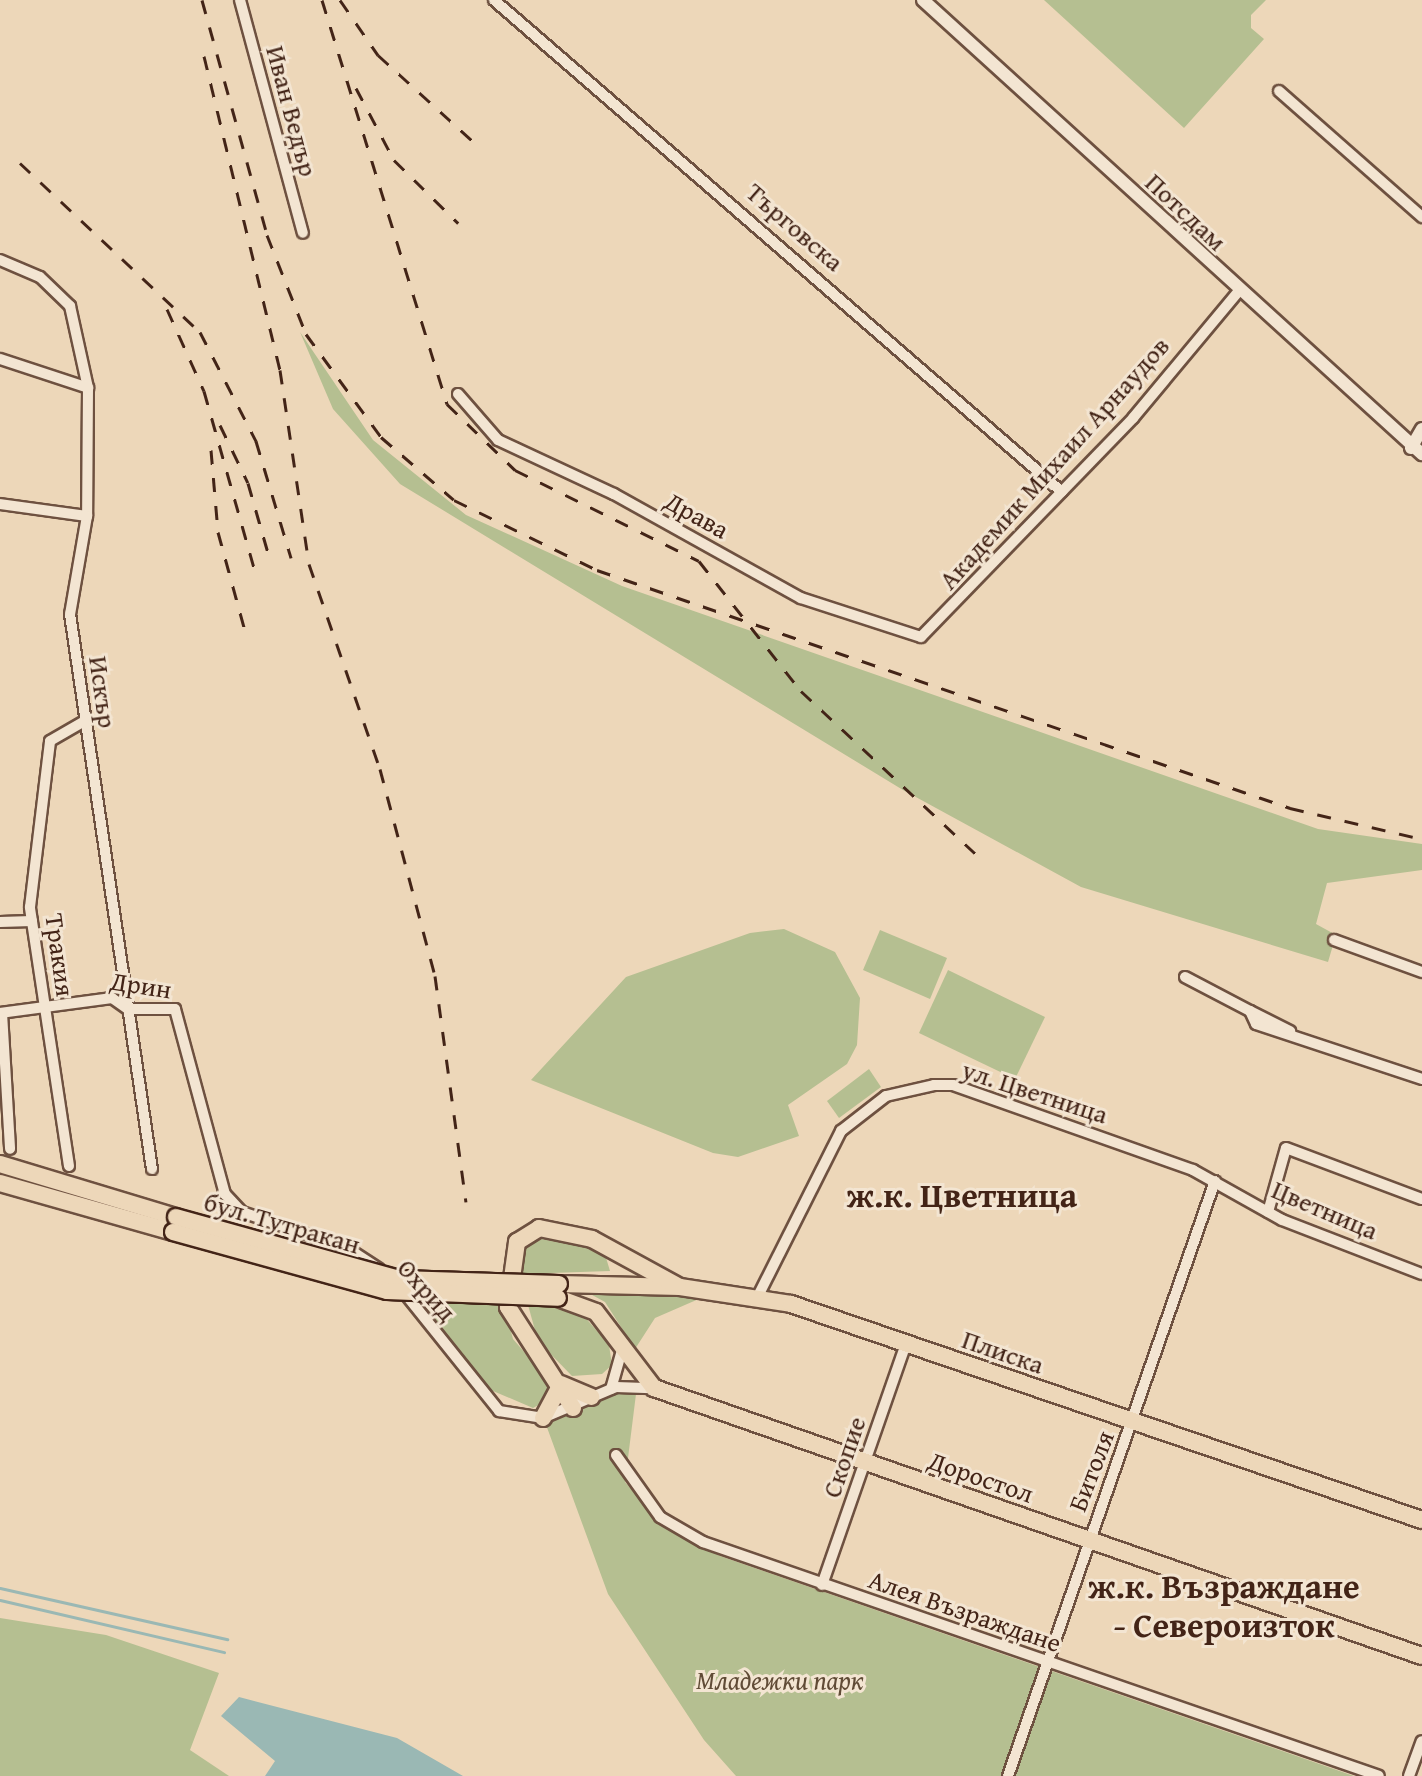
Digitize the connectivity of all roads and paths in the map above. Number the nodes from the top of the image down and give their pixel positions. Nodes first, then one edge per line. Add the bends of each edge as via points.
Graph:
1 (240, 0) edge
2 (494, 0) edge
3 (923, 0) edge
4 (1279, 91) dead end
5 (1422, 217) edge
6 (303, 233) dead end
7 (0, 260) edge
8 (1239, 291) junction
9 (0, 359) edge
10 (88, 388) junction
11 (458, 394) dead end
12 (1422, 429) edge
13 (1417, 451) edge
14 (1062, 492) junction
15 (0, 504) edge
16 (87, 516) junction
17 (933, 628) joint
18 (84, 721) junction
19 (32, 921) junction
20 (0, 922) edge
21 (1334, 940) dead end
22 (1422, 972) edge
23 (1185, 977) dead end
24 (45, 1006) junction
25 (128, 1009) junction
26 (1, 1013) edge
27 (179, 1014) joint
28 (1422, 1079) edge
29 (10, 1149) dead end
30 (0, 1164) edge
31 (69, 1166) dead end
32 (152, 1169) dead end
33 (1215, 1181) junction
34 (0, 1183) edge
35 (1422, 1199) edge
36 (1268, 1212) junction
37 (174, 1225) junction
38 (623, 1251) junction
39 (1422, 1274) edge
40 (615, 1284) junction
41 (680, 1287) junction
42 (558, 1291) junction
43 (758, 1296) junction
44 (906, 1344) junction
45 (622, 1350) junction
46 (556, 1383) junction
47 (654, 1388) junction
48 (611, 1389) junction
49 (591, 1397) junction
50 (573, 1408) junction
51 (543, 1418) junction
52 (1133, 1423) junction
53 (616, 1455) dead end
54 (867, 1462) junction
55 (1422, 1520) edge
56 (1088, 1539) junction
57 (822, 1585) junction
58 (1422, 1656) edge
59 (1045, 1662) junction
60 (1422, 1741) edge
61 (1008, 1776) edge
62 (1379, 1776) edge
63 (1409, 1776) edge

1 - 6 street, Иван Ведър
2 - 14 street, Търговска
3 - 8 street, Потсдам
4 - 5 street
7 - 10 street, Искър via 40,277 70,306
8 - 13 street, Потсдам
8 - 14 street, Академик Михаил Арнаудов
9 - 10 street
10 - 16 street, Искър
11 - 17 street, Драва via 498,440 614,494 801,598 921,637
12 - 13 street
14 - 17 street, Академик Михаил Арнаудов
15 - 16 street
16 - 18 street, Искър via 70,614
18 - 19 street, Тракия via 50,741
18 - 25 street, Искър
19 - 20 street
19 - 24 street, Тракия
21 - 22 street
23 - 28 street via 1250,1011 1256,1024
24 - 25 street, Дрин via 112,998
24 - 26 street, Дрин
24 - 31 street, Тракия
25 - 27 street, Дрин via 170,1007
25 - 32 street, Искър
26 - 29 street
27 - 51 street, Охрид via 225,1194 242,1212 347,1248 379,1269 499,1411
30 - 37 main road, бул. Тутракан
33 - 36 street, Цветница
33 - 43 street, ул. Цветница via 953,1085 914,1087 870,1104 841,1131
33 - 52 street, Битоля
34 - 37 main road, бул. Тутракан
35 - 36 street via 1286,1148
36 - 39 street, Цветница
37 - 42 main road, бул. Тутракан, bridge via 400,1279
38 - 40 main road
38 - 41 main road
38 - 46 main road via 539,1228 512,1251 508,1307
40 - 41 main road, Плиска
40 - 42 main road, Плиска
41 - 43 main road, Плиска
42 - 45 main road via 596,1312
43 - 44 main road, Плиска
44 - 52 main road, Плиска
44 - 54 street, Скопие
45 - 47 main road
45 - 48 street
46 - 49 main road
46 - 50 main road
46 - 51 main road
47 - 48 street
47 - 54 main road, Доростол
48 - 49 street, Охрид
49 - 50 street, Охрид
50 - 51 street, Охрид
52 - 55 main road, Плиска
52 - 56 street, Битоля
53 - 57 street, Алея Възраждане via 660,1517 687,1535
54 - 56 main road, Доростол
54 - 57 street, Скопие
56 - 58 main road, Доростол
56 - 59 street, Битоля
57 - 59 street, Алея Възраждане
59 - 61 street, Битоля
59 - 62 street, Алея Възраждане
60 - 63 street

